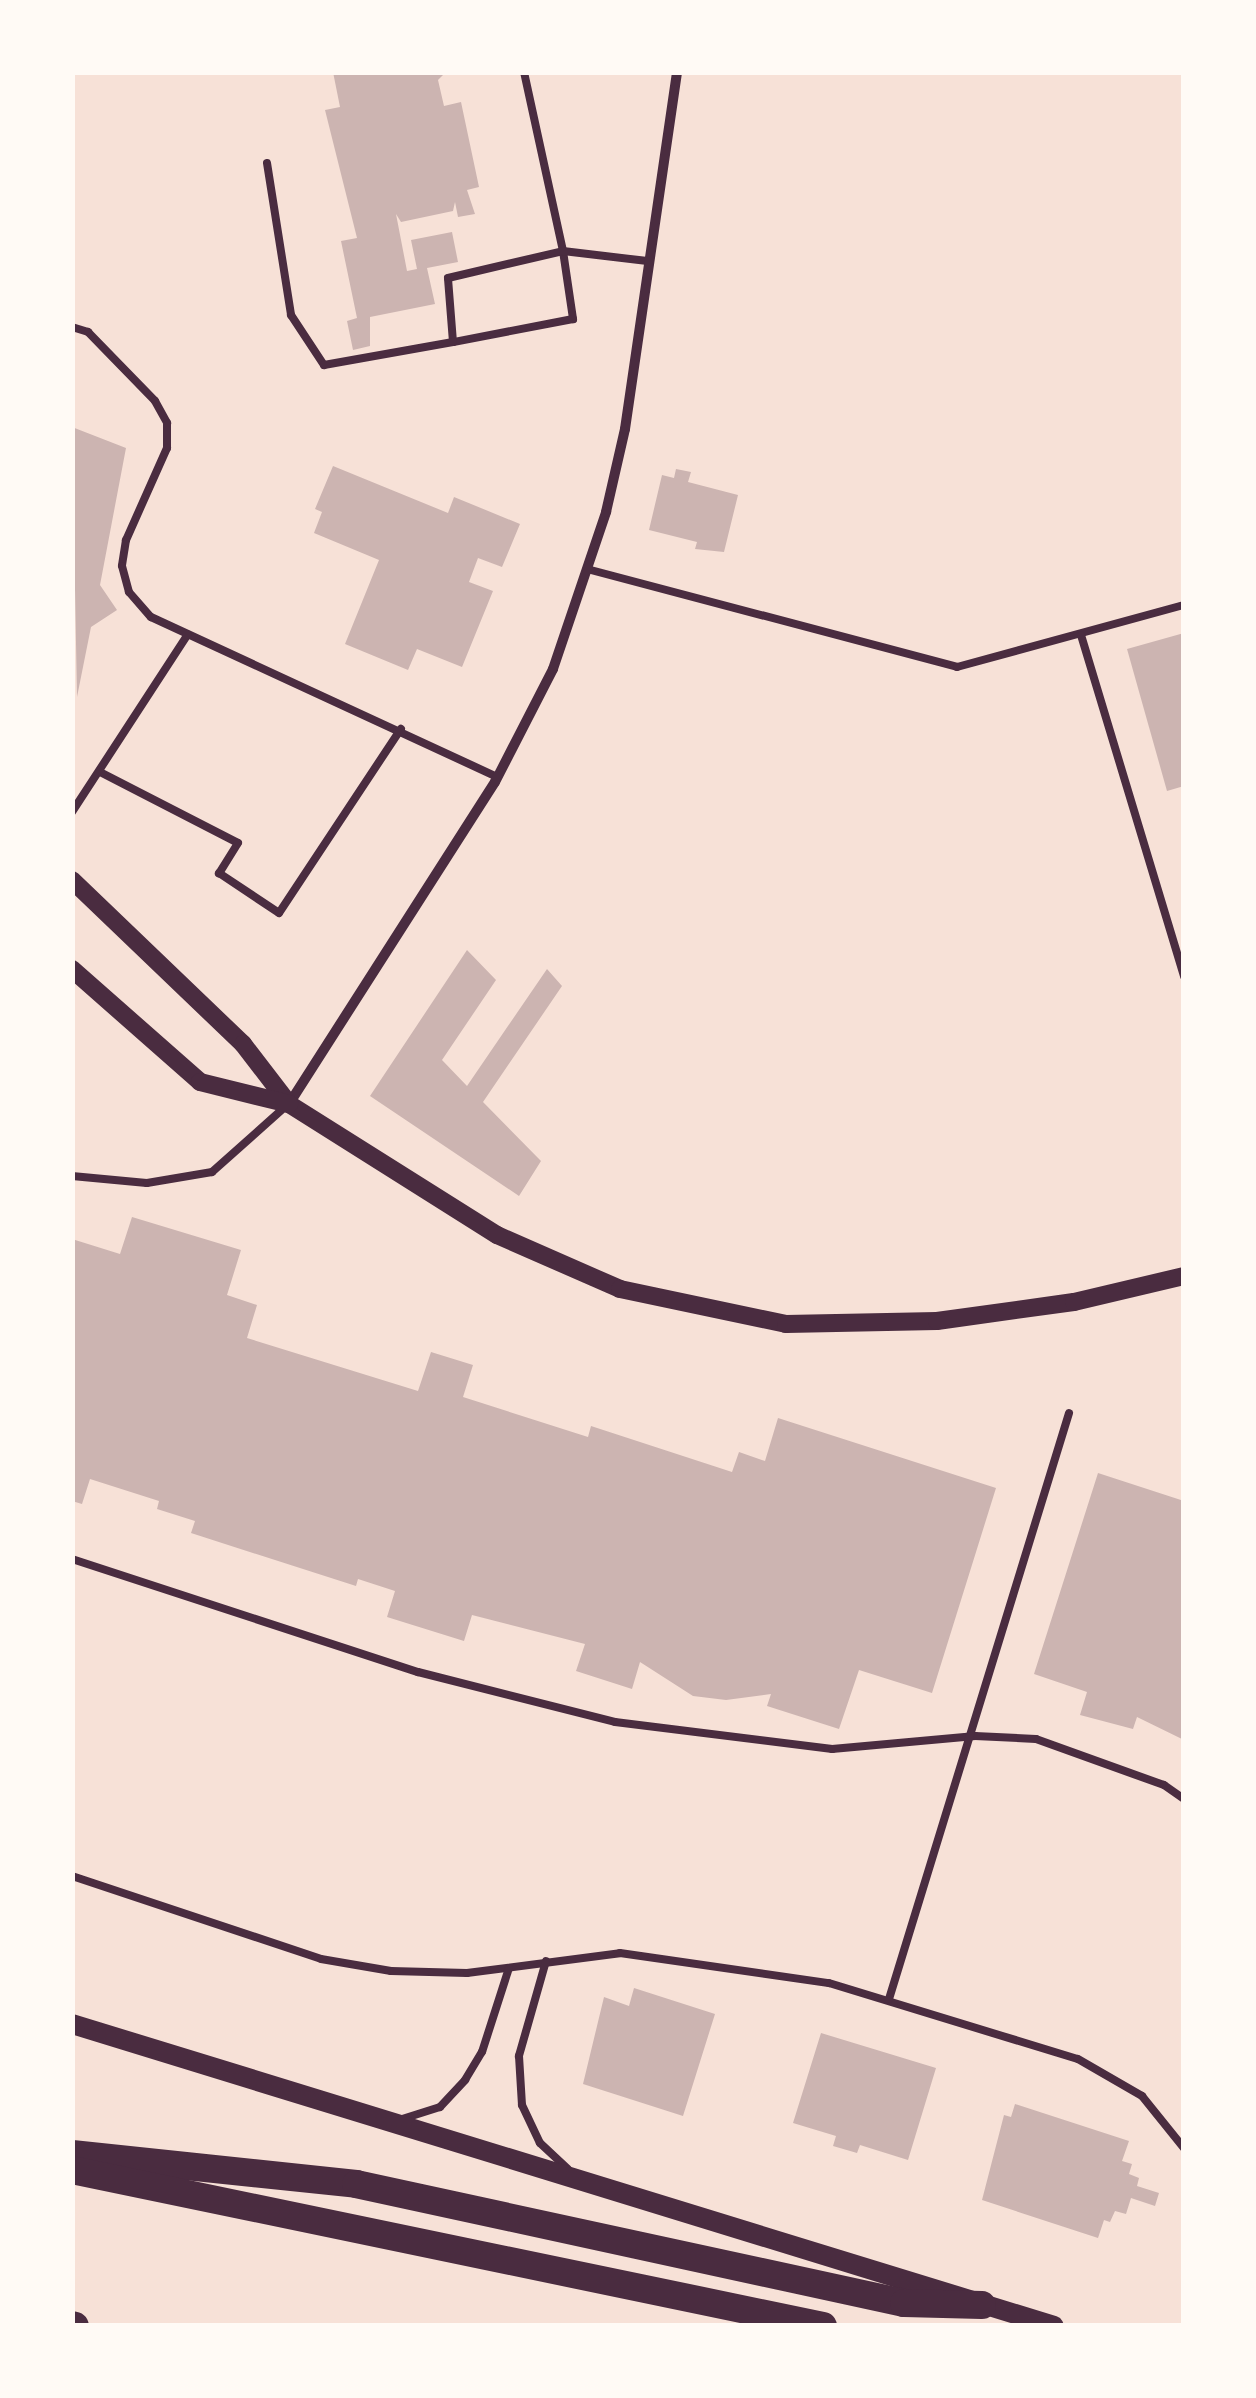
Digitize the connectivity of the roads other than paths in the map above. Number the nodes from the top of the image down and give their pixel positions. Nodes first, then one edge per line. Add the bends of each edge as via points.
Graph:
1 (524, 72) edge
2 (677, 72) edge
3 (267, 163) dead end
4 (563, 251) junction
5 (648, 260) junction
6 (72, 327) edge
7 (454, 342) junction
8 (587, 569) junction
9 (1184, 605) edge
10 (188, 634) junction
11 (1081, 635) junction
12 (401, 729) junction
13 (100, 772) junction
14 (498, 777) junction
15 (72, 812) edge
16 (72, 880) edge
17 (72, 970) edge
18 (1184, 977) edge
19 (288, 1104) junction
20 (72, 1176) edge
21 (1184, 1276) edge
22 (1070, 1413) dead end
23 (72, 1559) edge
24 (975, 1736) junction
25 (1184, 1799) edge
26 (72, 1876) edge
27 (546, 1961) junction
28 (510, 1968) junction
29 (889, 1999) junction
30 (72, 2024) edge
31 (390, 2123) junction
32 (1184, 2148) edge
33 (72, 2154) edge
34 (72, 2170) edge
35 (578, 2179) junction
36 (982, 2305) junction
37 (822, 2326) edge
38 (1054, 2326) edge

1 - 4 lane
2 - 5 street
3 - 7 lane via 291,316 324,365
4 - 5 lane
4 - 7 lane via 448,278
4 - 7 lane via 573,319
5 - 8 street via 625,429
6 - 10 lane via 88,332 154,400 167,423 167,448 126,540 122,566 130,592 150,617
8 - 11 lane via 957,667
8 - 14 street via 553,669
9 - 11 lane
10 - 12 lane
10 - 13 lane
11 - 18 lane
12 - 13 lane via 279,913 219,874 238,843
12 - 14 lane
13 - 15 lane
14 - 19 street
16 - 19 street via 243,1044
17 - 19 street via 200,1082
19 - 20 lane via 212,1172 147,1183
19 - 21 street via 343,1144 554,1264 620,1289 718,1312 786,1324 937,1321 1074,1302
22 - 24 lane
23 - 24 lane via 418,1672 615,1722 832,1748
24 - 25 lane via 1036,1739 1164,1785
24 - 29 lane
26 - 28 lane via 321,1959 391,1970
27 - 28 lane
27 - 29 lane via 620,1953 692,1959
27 - 35 lane via 519,2056 522,2105 540,2143
28 - 31 lane via 482,2052 465,2080 440,2107
29 - 32 lane via 1112,2076 1142,2096
30 - 31 main road
31 - 35 main road
33 - 36 highway via 390,2190 904,2303
34 - 37 highway
35 - 36 main road
36 - 38 main road

